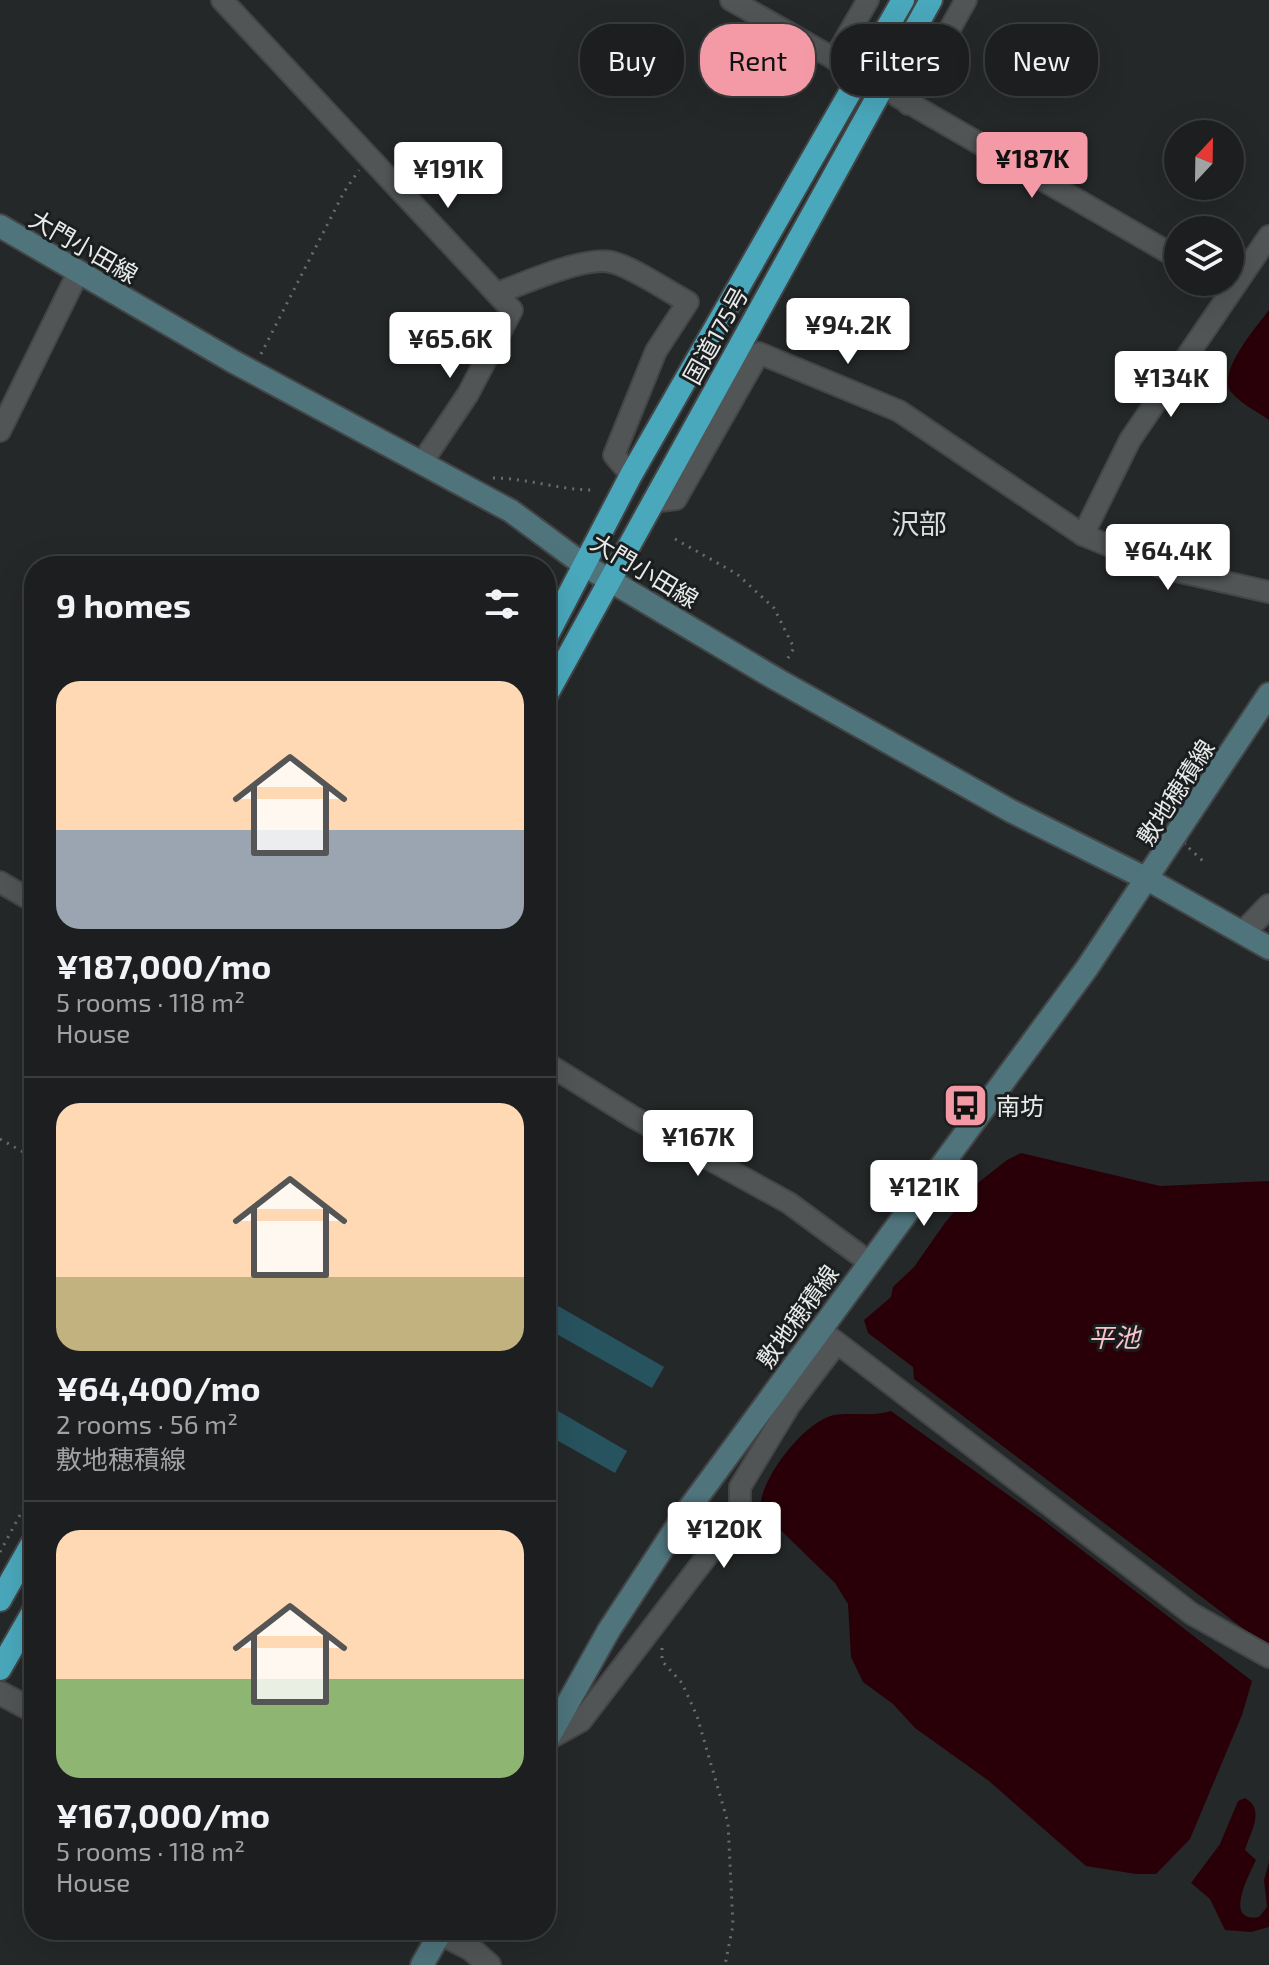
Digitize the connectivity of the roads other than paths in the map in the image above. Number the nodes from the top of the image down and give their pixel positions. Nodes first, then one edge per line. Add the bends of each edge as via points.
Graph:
1 (222, 0) edge
2 (731, 0) edge
3 (868, 0) edge
4 (903, 0) edge
5 (931, 0) edge
6 (966, 0) edge
7 (0, 226) edge
8 (1269, 236) edge
9 (1164, 250) edge
10 (1244, 265) edge
11 (78, 273) junction
12 (498, 293) junction
13 (1220, 296) edge
14 (0, 431) edge
15 (423, 461) junction
16 (631, 475) junction
17 (652, 502) junction
18 (1083, 535) junction
19 (584, 565) junction
20 (611, 581) junction
21 (1269, 592) edge
22 (556, 619) edge
23 (556, 678) edge
24 (1269, 694) edge
25 (1149, 880) junction
26 (0, 882) edge
27 (24, 896) edge
28 (1269, 906) edge
29 (1243, 933) junction
30 (1269, 948) edge
31 (556, 1069) edge
32 (869, 1262) junction
33 (819, 1329) junction
34 (837, 1343) junction
35 (24, 1558) edge
36 (0, 1600) edge
37 (24, 1627) edge
38 (1269, 1657) edge
39 (0, 1669) edge
40 (0, 1693) edge
41 (24, 1706) edge
42 (556, 1723) edge
43 (556, 1735) edge
44 (434, 1940) edge
45 (455, 1940) edge
46 (422, 1965) edge
47 (489, 1965) edge

1 - 12 street
2 - 3 street via 841,63
4 - 16 highway, 国道175号
5 - 17 highway, 国道175号
6 - 9 street via 902,100
7 - 11 main road, 大門小田線
8 - 10 street
11 - 14 street
11 - 15 main road, 大門小田線
12 - 15 street via 512,310 468,394
12 - 16 street via 598,261 613,262 688,302 656,351 614,455
13 - 18 street via 1130,440
15 - 19 main road, 大門小田線 via 511,511
16 - 19 highway, 国道175号
17 - 18 street via 676,499 759,353 899,411
17 - 20 highway, 国道175号
18 - 21 street via 1163,568
19 - 20 main road, 大門小田線
19 - 22 highway, 国道175号
20 - 23 highway, 国道175号
20 - 25 main road, 大門小田線 via 1011,811
24 - 25 main road, 敷地穂積線
25 - 29 main road, 大門小田線
25 - 32 main road, 敷地穂積線
26 - 27 street
28 - 29 street
29 - 30 main road, 大門小田線
31 - 32 street via 789,1203
32 - 33 main road, 敷地穂積線
33 - 34 street
33 - 42 main road, 敷地穂積線 via 677,1526
34 - 38 street via 1192,1614
34 - 43 street via 789,1406 740,1487 740,1513 581,1721
35 - 36 highway
37 - 39 highway
40 - 41 street
44 - 46 main road
45 - 47 street

